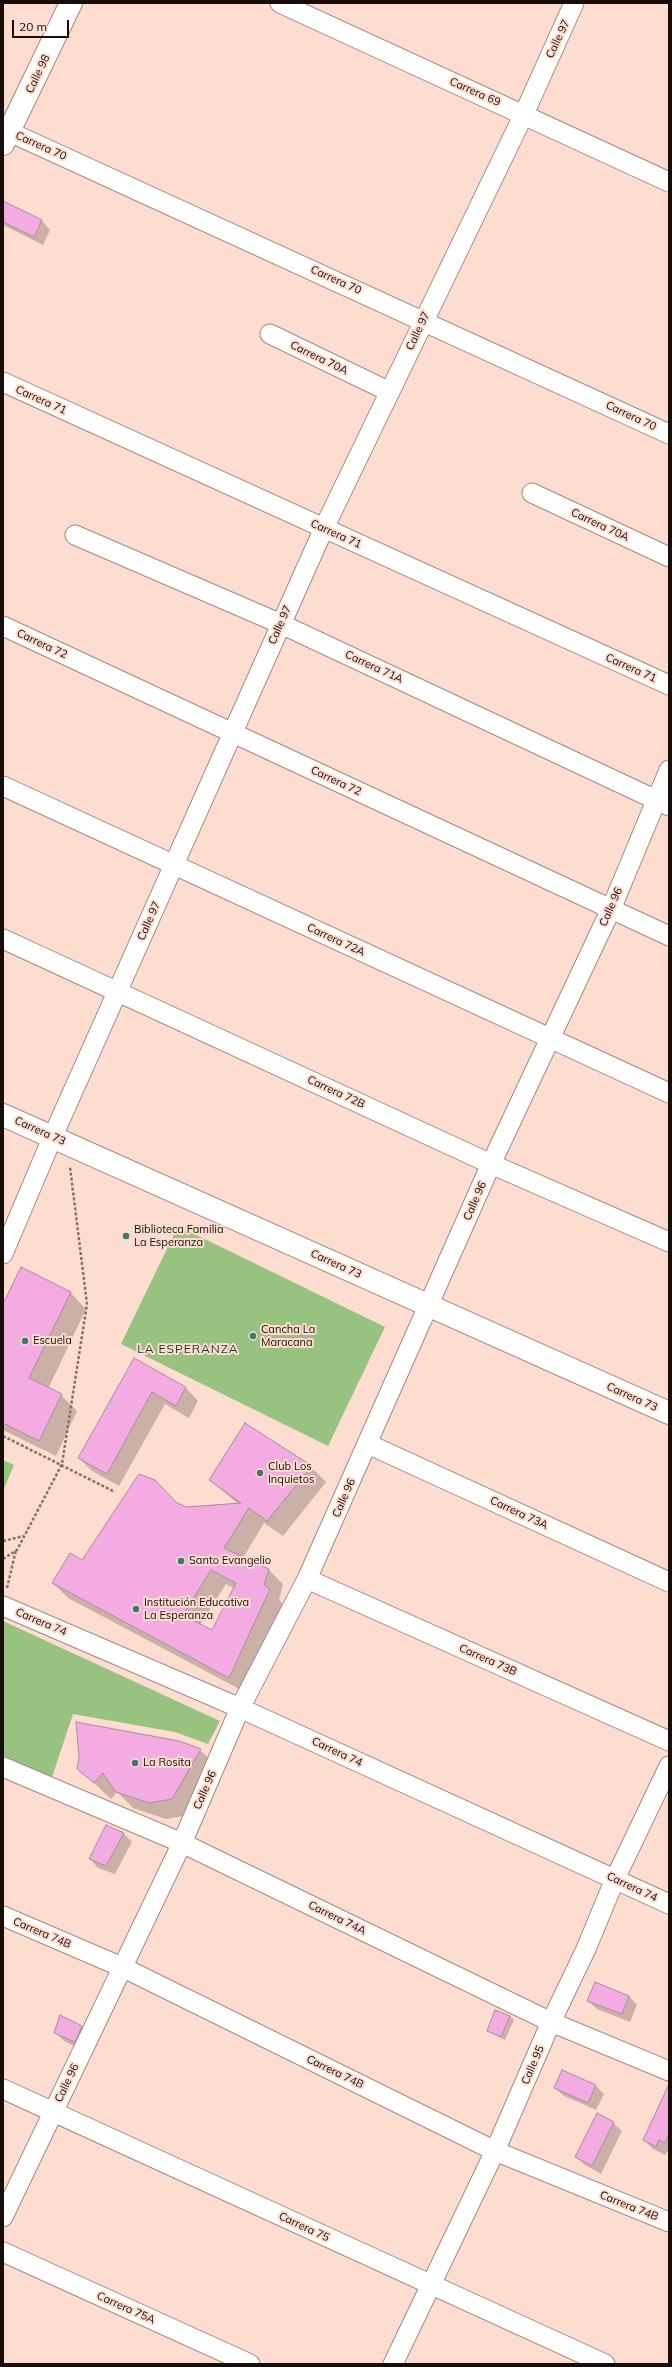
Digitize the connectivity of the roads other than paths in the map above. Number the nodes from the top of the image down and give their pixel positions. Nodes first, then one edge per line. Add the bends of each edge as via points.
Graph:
1 (71, 3) edge
2 (280, 3) edge
3 (574, 3) edge
4 (524, 114) junction
5 (5, 135) edge
6 (669, 182) edge
7 (423, 320) junction
8 (270, 334) dead end
9 (3, 382) edge
10 (390, 392) junction
11 (669, 434) edge
12 (532, 493) dead end
13 (324, 528) junction
14 (75, 535) dead end
15 (669, 557) edge
16 (281, 624) junction
17 (3, 626) edge
18 (669, 685) edge
19 (232, 733) junction
20 (669, 770) edge
21 (3, 786) edge
22 (663, 804) edge
23 (174, 865) junction
24 (611, 910) junction
25 (669, 936) edge
26 (3, 939) edge
27 (118, 991) junction
28 (552, 1039) junction
29 (669, 1093) edge
30 (3, 1114) edge
31 (58, 1139) junction
32 (491, 1164) junction
33 (669, 1242) edge
34 (3, 1254) edge
35 (429, 1305) junction
36 (669, 1413) edge
37 (368, 1444) junction
38 (307, 1579) junction
39 (669, 1582) edge
40 (4, 1601) edge
41 (240, 1708) junction
42 (669, 1741) edge
43 (669, 1766) edge
44 (3, 1767) edge
45 (182, 1843) junction
46 (615, 1879) junction
47 (669, 1904) edge
48 (3, 1916) edge
49 (124, 1968) junction
50 (551, 2022) junction
51 (669, 2071) edge
52 (3, 2089) edge
53 (53, 2111) junction
54 (495, 2151) junction
55 (3, 2217) edge
56 (669, 2222) edge
57 (3, 2252) edge
58 (433, 2286) junction
59 (250, 2364) edge
60 (393, 2364) edge
61 (605, 2364) edge

1 - 5 street, Calle 98 via 41,69
2 - 4 street, Carrera 69
3 - 4 street, Calle 97
4 - 6 street, Carrera 69
4 - 7 street, Calle 97
5 - 7 street, Carrera 70
7 - 10 street, Calle 97
7 - 11 street, Carrera 70
8 - 10 street, Carrera 70A
9 - 13 street, Carrera 71
10 - 13 street, Calle 97
12 - 15 street, Carrera 70A
13 - 16 street, Calle 97
13 - 18 street, Carrera 71
14 - 16 street, Carrera 71A
16 - 19 street, Calle 97
16 - 22 street, Carrera 71A
17 - 19 street, Carrera 72
19 - 23 street, Calle 97
19 - 24 street, Carrera 72
20 - 22 street, Calle 96
21 - 23 street, Carrera 72A
22 - 24 street, Calle 96
23 - 27 street, Calle 97
23 - 28 street, Carrera 72A
24 - 25 street, Carrera 72
24 - 28 street, Calle 96
26 - 27 street, Carrera 72B
27 - 31 street, Calle 97
27 - 32 street, Carrera 72B
28 - 29 street, Carrera 72A
28 - 32 street, Calle 96
30 - 31 street, Carrera 73
31 - 34 street, Calle 97
31 - 35 street, Carrera 73
32 - 33 street, Carrera 72B
32 - 35 street, Calle 96
35 - 36 street, Carrera 73
35 - 37 street, Calle 96
37 - 38 street, Calle 96
37 - 39 street, Carrera 73A
38 - 41 street, Calle 96
38 - 42 street, Carrera 73B
40 - 41 street, Carrera 74
41 - 45 street, Calle 96
41 - 46 street, Carrera 74
43 - 46 street, Calle 95
44 - 45 street, Carrera 74A
45 - 49 street, Calle 96
45 - 50 street, Carrera 74A
46 - 47 street, Carrera 74
46 - 50 street, Calle 95 via 586,1949
48 - 49 street, Carrera 74B
49 - 53 street, Calle 96
49 - 54 street, Carrera 74B
50 - 51 street, Carrera 74A
50 - 54 street, Calle 95
52 - 53 street, Carrera 75
53 - 55 street, Calle 96
53 - 58 street, Carrera 75
54 - 56 street, Carrera 74B
54 - 58 street, Calle 95
57 - 59 street, Carrera 75A
58 - 60 street, Calle 95
58 - 61 street, Carrera 75

